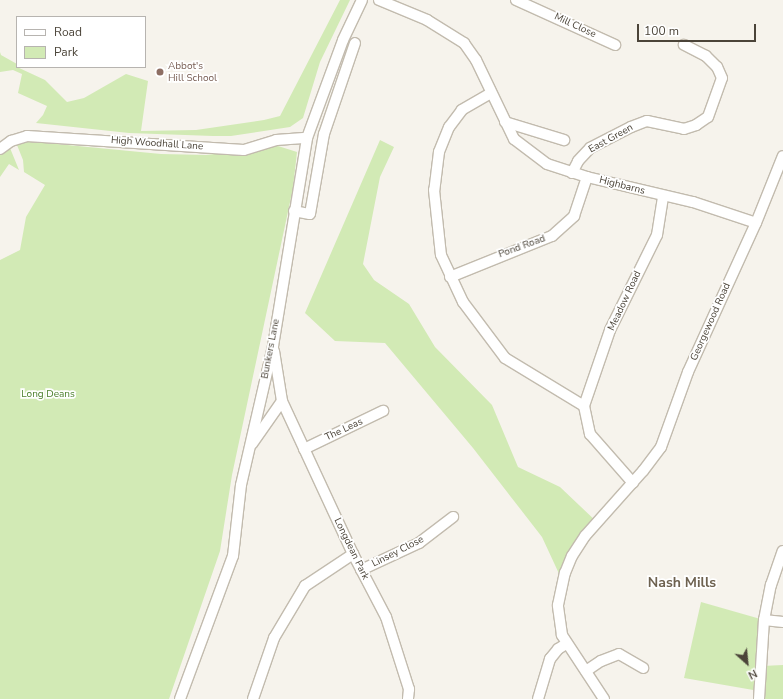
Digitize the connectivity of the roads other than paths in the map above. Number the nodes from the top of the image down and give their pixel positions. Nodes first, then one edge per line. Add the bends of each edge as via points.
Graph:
1 (362, 0) edge
2 (379, 0) edge
3 (516, 0) edge
4 (536, 4) edge
5 (355, 43) dead end
6 (615, 45) dead end
7 (684, 45) dead end
8 (491, 93) junction
9 (505, 122) junction
10 (307, 138) junction
11 (564, 140) dead end
12 (4, 146) edge
13 (783, 156) edge
14 (572, 173) junction
15 (587, 177) junction
16 (663, 196) junction
17 (294, 211) junction
18 (756, 223) junction
19 (450, 277) junction
20 (273, 346) junction
21 (282, 402) junction
22 (584, 406) junction
23 (383, 411) dead end
24 (249, 449) junction
25 (304, 449) junction
26 (633, 483) junction
27 (453, 517) dead end
28 (783, 551) edge
29 (353, 554) junction
30 (362, 570) junction
31 (764, 620) junction
32 (783, 622) edge
33 (566, 644) junction
34 (643, 668) dead end
35 (586, 671) junction
36 (180, 699) edge
37 (253, 699) edge
38 (408, 699) edge
39 (538, 699) edge
40 (604, 699) edge
41 (759, 699) edge

1 - 10 street, Bunkers Lane via 343,40
2 - 8 street, Highbarns via 427,20 464,43 476,60
3 - 4 street, Mill Close
4 - 6 street, Mill Close
5 - 17 street via 324,134 310,214
7 - 14 street, East Green via 706,56 717,67 722,78 708,117 684,129 647,121 630,127 590,148 578,161
8 - 9 street, Highbarns
8 - 19 street via 462,110 449,127 439,152 434,190 436,221 441,255
9 - 11 street
9 - 14 street, Highbarns via 514,139 541,160
10 - 12 street, High Woodhall Lane via 276,140 244,150 27,136
10 - 17 street, Bunkers Lane
13 - 18 street, Georgewood Road
14 - 15 street, Highbarns
15 - 16 street, Highbarns
15 - 19 street, Pond Road via 574,216 552,236
16 - 18 street, Highbarns via 693,202
16 - 22 street, Meadow Road via 657,235 610,330
17 - 20 street, Bunkers Lane
18 - 26 street, Georgewood Road via 688,372 667,433 653,458
19 - 22 street via 463,302 505,358
20 - 21 street, Longdean Park
20 - 24 street, Bunkers Lane
21 - 24 street
21 - 25 street, Longdean Park
22 - 26 street via 590,434
23 - 25 street, The Leas
24 - 36 street, Bunkers Lane via 241,485 234,556
25 - 29 street, Longdean Park
26 - 33 street, Georgewood Road via 589,532 572,556 558,605 560,626
27 - 30 street, Linsey Close via 420,543
28 - 31 street via 771,585
29 - 30 street, Longdean Park
29 - 37 street via 305,586 274,638
30 - 38 street, Longdean Park via 386,617 409,689
31 - 32 street
31 - 41 street
33 - 35 street, Georgewood Road
33 - 39 street via 550,659
34 - 35 street via 618,654 601,660
35 - 40 street, Georgewood Road

